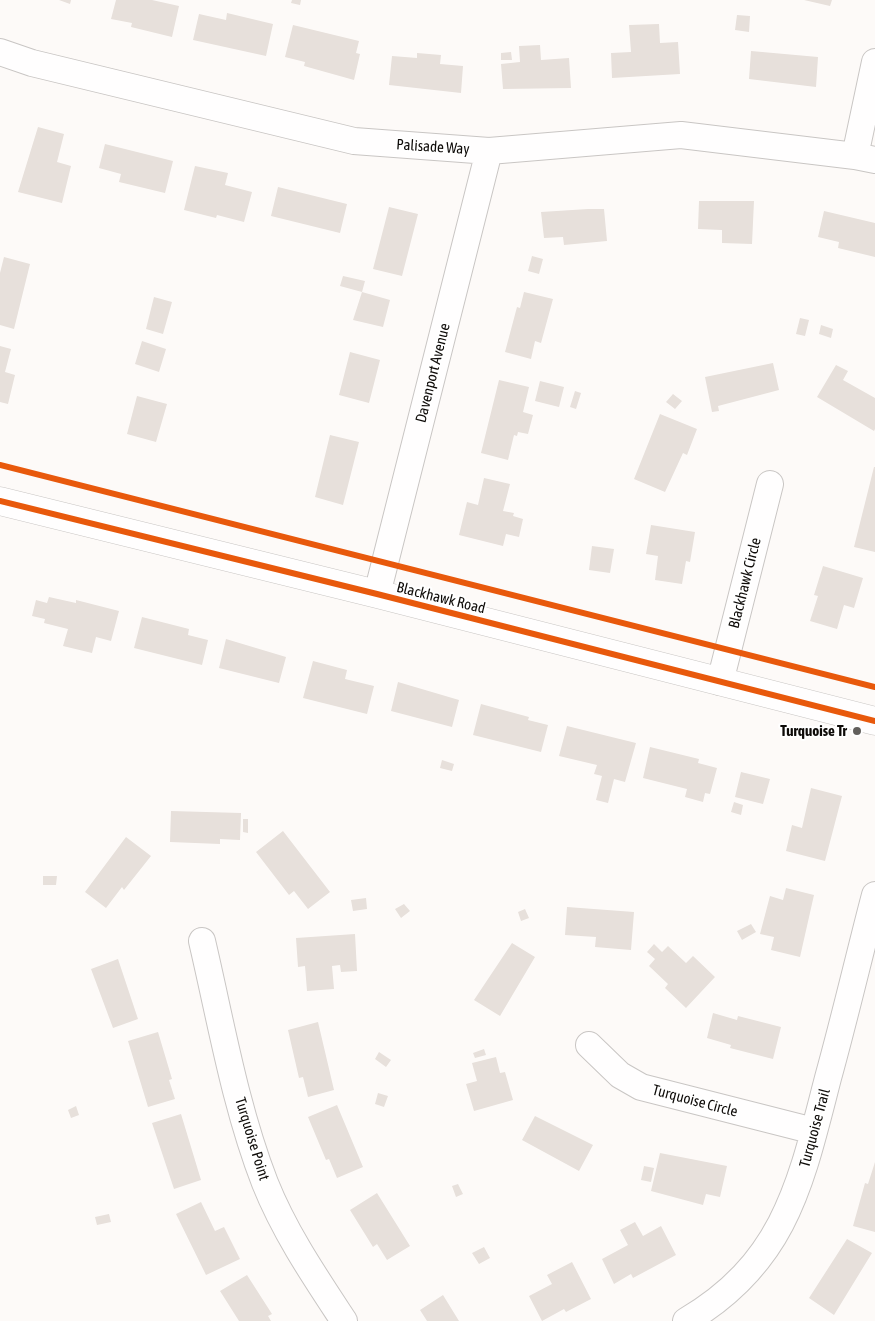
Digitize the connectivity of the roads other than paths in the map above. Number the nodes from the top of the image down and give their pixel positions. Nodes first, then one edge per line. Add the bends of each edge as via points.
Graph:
1 (0, 52) edge
2 (875, 62) edge
3 (489, 151) junction
4 (865, 158) edge
5 (770, 484) dead end
6 (0, 501) edge
7 (377, 594) junction
8 (720, 682) junction
9 (875, 721) edge
10 (875, 895) edge
11 (202, 941) dead end
12 (589, 1045) dead end
13 (814, 1131) junction
14 (344, 1321) edge
15 (686, 1321) edge

1 - 3 street, Palisade Way via 354,141
2 - 4 street
3 - 4 street, Palisade Way via 681,135
3 - 7 street, Davenport Avenue
5 - 8 street, Blackhawk Circle
6 - 7 street, Blackhawk Road
7 - 8 street, Blackhawk Road
8 - 9 street, Blackhawk Road
10 - 13 street, Turquoise Trail
11 - 14 street, Turquoise Point via 241,1111 258,1162 296,1246
12 - 13 street, Turquoise Circle via 620,1074 641,1087
13 - 15 street, Turquoise Trail via 786,1216 758,1260 721,1297

